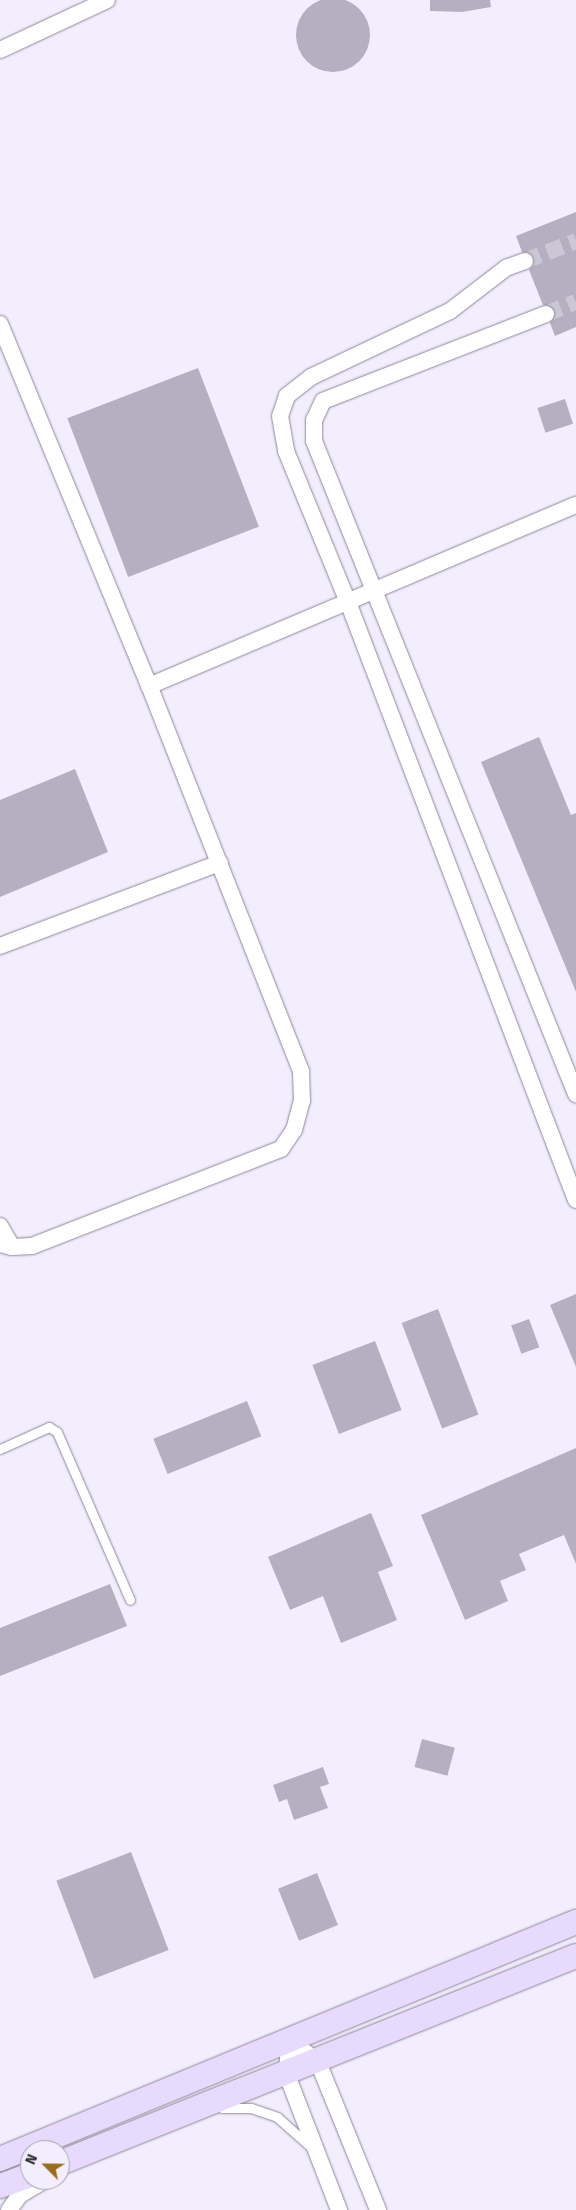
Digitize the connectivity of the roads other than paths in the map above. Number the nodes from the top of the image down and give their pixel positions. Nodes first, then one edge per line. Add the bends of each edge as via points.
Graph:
1 (107, 0) edge
2 (0, 50) edge
3 (526, 260) tunnel mouth
4 (546, 314) tunnel mouth
5 (0, 324) edge
6 (576, 505) edge
7 (377, 590) junction
8 (348, 602) junction
9 (149, 686) junction
10 (220, 863) junction
11 (0, 946) edge
12 (576, 1094) edge
13 (576, 1200) edge
14 (0, 1226) edge
15 (6, 1246) edge
16 (0, 1449) edge
17 (130, 1600) dead end
18 (576, 1922) edge
19 (576, 1956) edge
20 (289, 2040) junction
21 (318, 2062) junction
22 (287, 2075) junction
23 (136, 2133) junction
24 (112, 2143) junction
25 (316, 2152) junction
26 (0, 2159) edge
27 (70, 2159) edge
28 (70, 2166) edge
29 (20, 2179) edge
30 (0, 2186) edge
31 (28, 2190) edge
32 (9, 2210) edge
33 (339, 2210) edge
34 (378, 2210) edge

1 - 2 street
3 - 8 street via 506,268 450,311 311,377 287,396 280,416 286,450
4 - 7 street via 323,401 314,420 314,441
5 - 9 street
6 - 7 street
7 - 8 street
7 - 12 street
8 - 9 street
8 - 13 street
9 - 10 street
10 - 11 street
10 - 15 street via 301,1071 302,1101 294,1130 281,1149 38,1244
14 - 15 street
16 - 17 lane via 49,1428 57,1432
18 - 20 main road
19 - 21 main road
20 - 21 street
20 - 22 street
20 - 26 main road
21 - 22 main road
21 - 34 street
22 - 23 main road
22 - 25 street
23 - 24 main road
23 - 25 lane via 164,2130 228,2106 251,2108 277,2117
24 - 27 main road
24 - 28 street
25 - 33 street
29 - 30 main road
31 - 32 street via 20,2195

